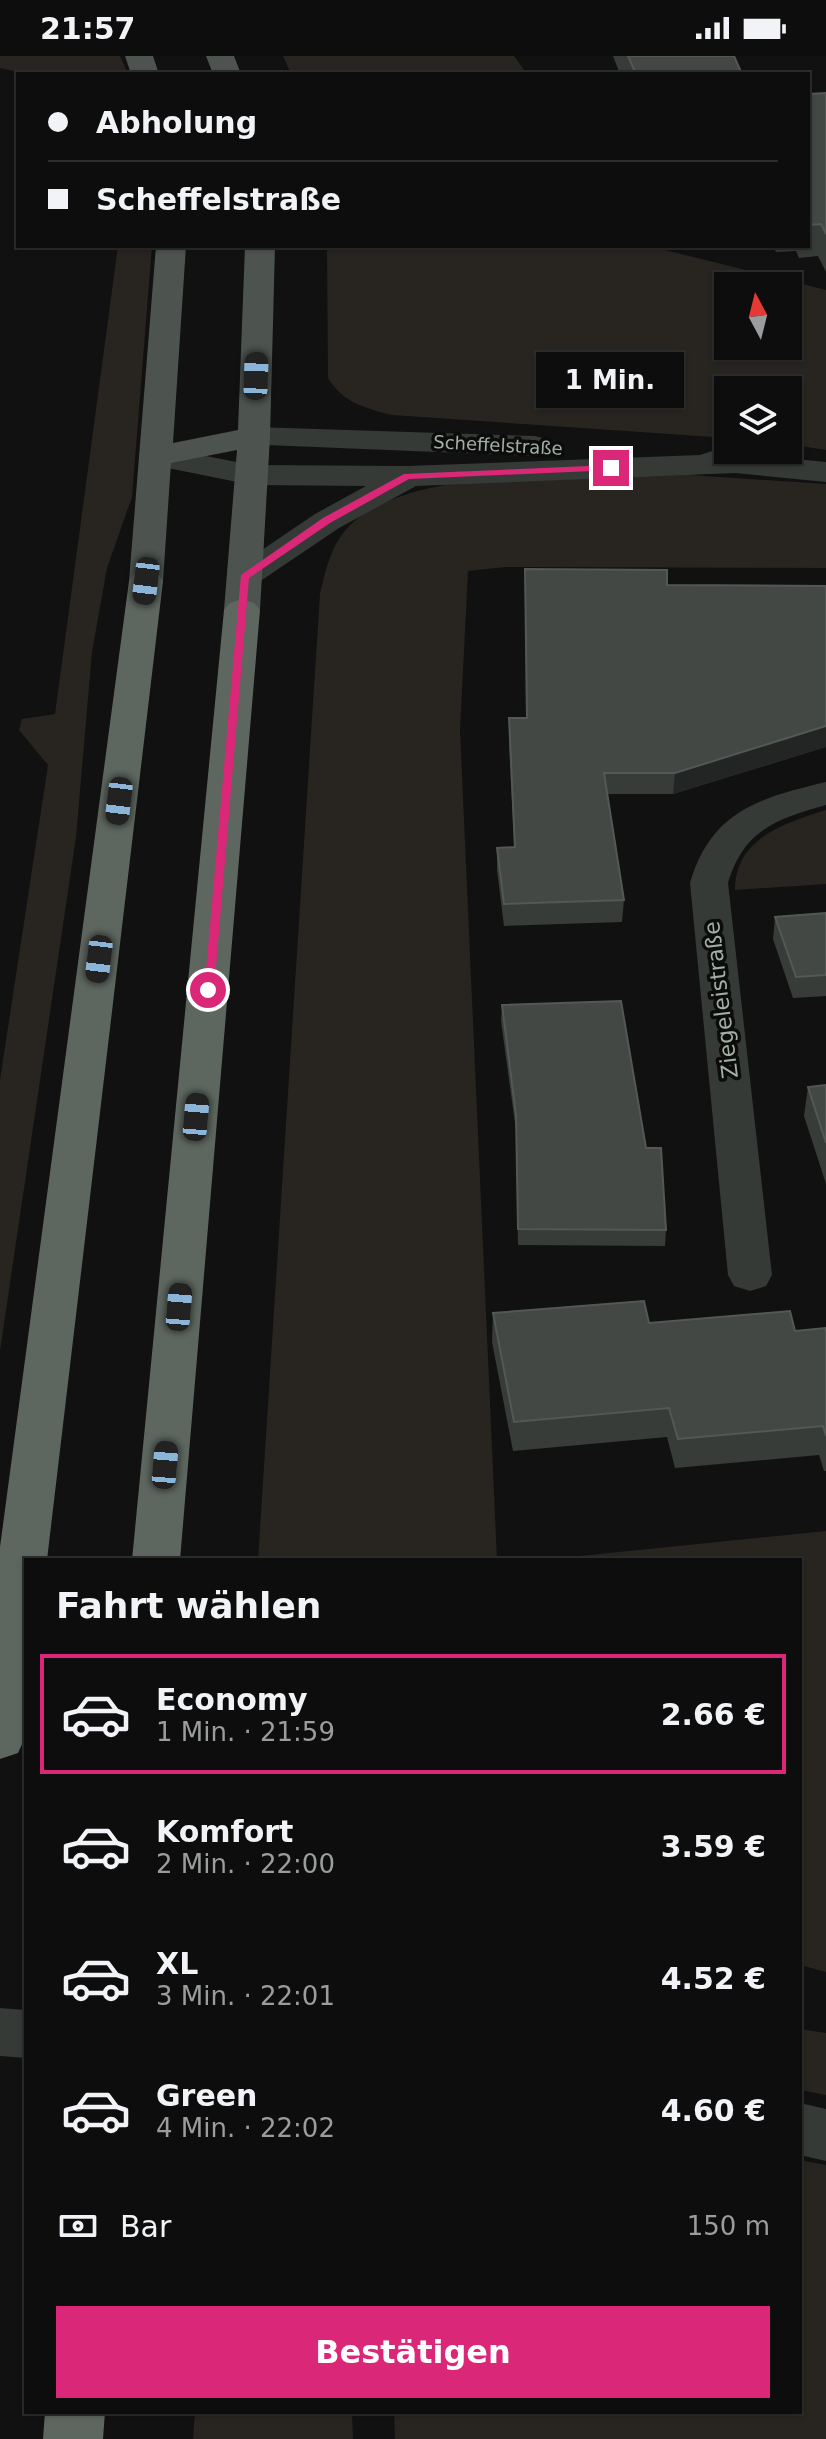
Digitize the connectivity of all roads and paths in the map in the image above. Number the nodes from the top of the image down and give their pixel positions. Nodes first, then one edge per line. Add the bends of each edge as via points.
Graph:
1 (171, 248) edge
2 (260, 248) edge
3 (254, 437) junction
4 (155, 456) junction
5 (714, 461) edge
6 (716, 464) edge
7 (751, 464) edge
8 (826, 472) edge
9 (252, 475) junction
10 (407, 476) junction
11 (146, 581) joint
12 (243, 594) junction
13 (826, 793) edge
14 (750, 1275) dead end
15 (156, 1558) edge
16 (0, 1738) edge
17 (0, 2032) edge
18 (24, 2034) edge
19 (802, 2129) edge
20 (826, 2135) edge
21 (75, 2414) edge
22 (73, 2439) edge

1 - 4 main road
2 - 3 main road
3 - 4 main road
3 - 5 street, Scheffelstraße via 531,445
3 - 9 main road
4 - 9 street, Scheffelstraße
4 - 11 main road
6 - 10 street, Scheffelstraße
7 - 8 street, Scheffelstraße
9 - 10 street, Scheffelstraße
9 - 12 main road
10 - 12 street via 327,521
11 - 16 highway
12 - 15 highway
13 - 14 street, Ziegeleistraße via 760,814 737,829 721,848 709,883
17 - 18 street
19 - 20 street
21 - 22 highway

